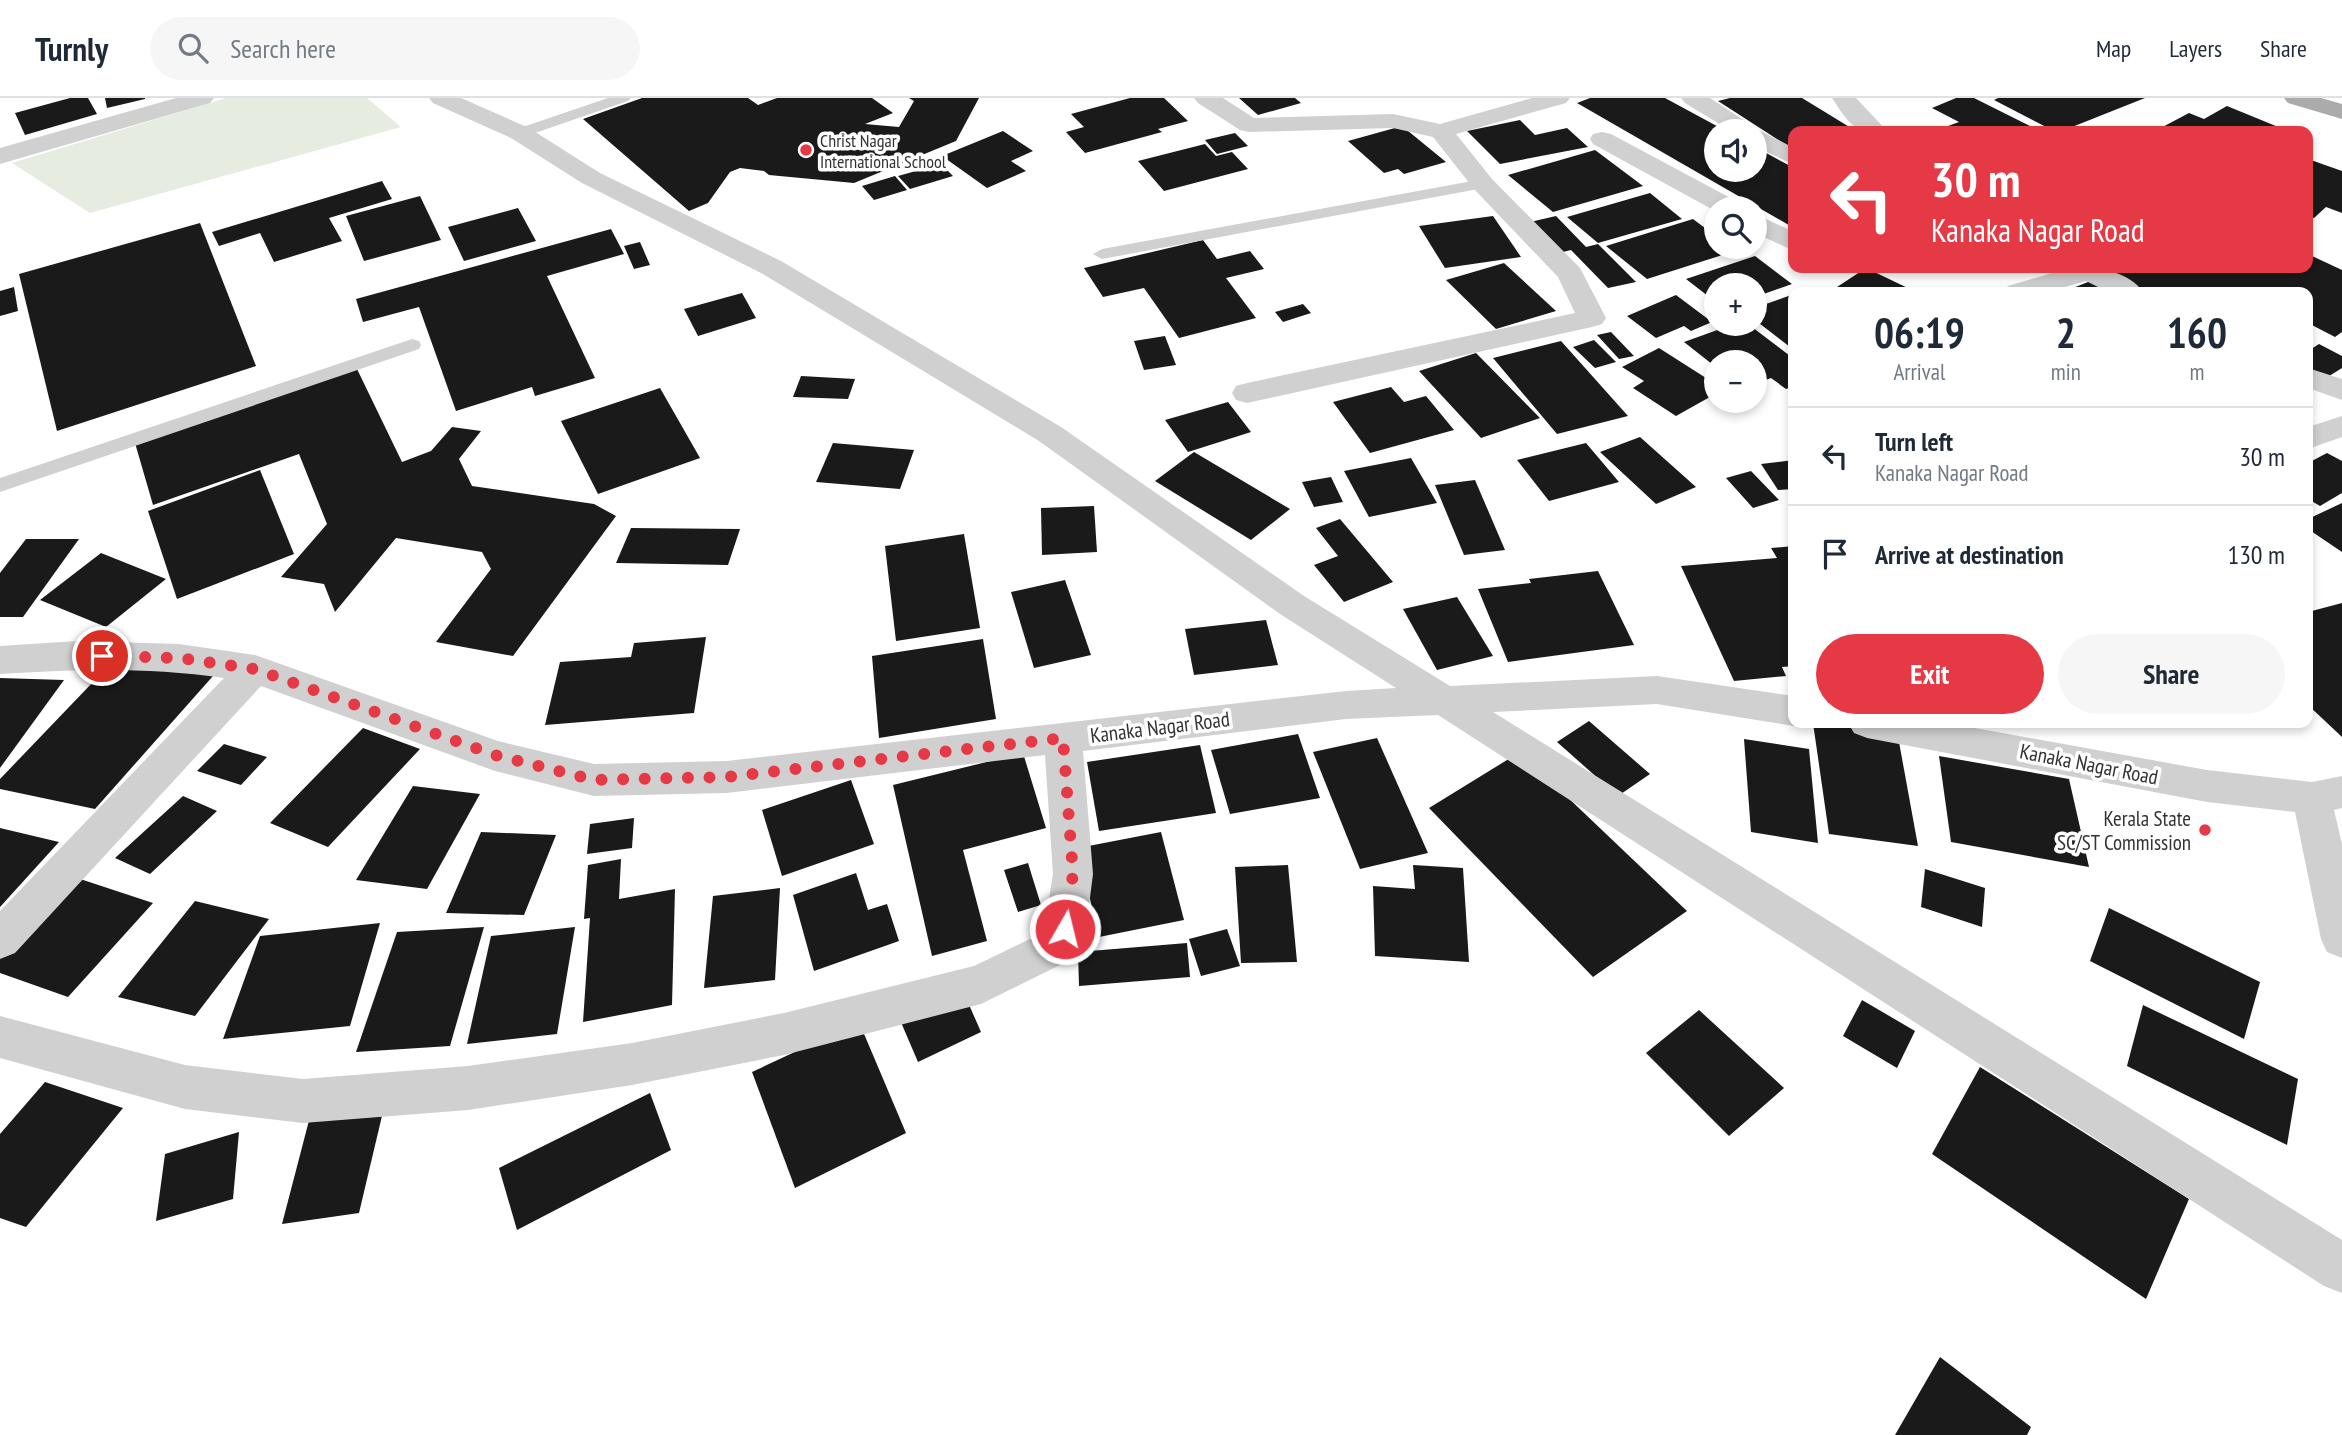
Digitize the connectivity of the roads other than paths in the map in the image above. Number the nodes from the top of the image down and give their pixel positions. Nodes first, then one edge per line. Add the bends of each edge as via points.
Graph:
1 (202, 98) edge
2 (441, 98) edge
3 (623, 98) edge
4 (1206, 98) edge
5 (1558, 98) edge
6 (1693, 98) edge
7 (1844, 98) edge
8 (2296, 98) edge
9 (2342, 112) edge
10 (1728, 119) edge
11 (1869, 126) edge
12 (1441, 131) junction
13 (520, 133) junction
14 (1602, 139) dead end
15 (1767, 143) edge
16 (1788, 155) edge
17 (0, 156) edge
18 (1483, 184) junction
19 (1708, 196) edge
20 (1767, 228) edge
21 (1788, 240) edge
22 (1102, 254) dead end
23 (2077, 273) edge
24 (2092, 273) edge
25 (2033, 287) edge
26 (2119, 287) edge
27 (412, 345) dead end
28 (2313, 379) edge
29 (2342, 390) edge
30 (1247, 393) dead end
31 (2342, 426) edge
32 (2313, 437) edge
33 (0, 485) edge
34 (0, 660) edge
35 (255, 669) junction
36 (1440, 700) junction
37 (1788, 710) edge
38 (1894, 728) edge
39 (1063, 738) junction
40 (2327, 795) edge
41 (2342, 939) edge
42 (0, 940) edge
43 (0, 1037) edge
44 (2342, 1268) edge

1 - 17 street
2 - 13 street
3 - 13 lane
4 - 12 street via 1249,125 1393,121
5 - 12 street
6 - 10 street
7 - 11 street
8 - 9 main road
12 - 18 street
13 - 36 street via 591,178 771,267 1050,434 1292,605
14 - 19 street
15 - 16 street
18 - 22 lane
18 - 30 street via 1570,274 1592,318
20 - 21 street
23 - 25 street
24 - 26 street
27 - 33 lane
28 - 29 street
31 - 32 street
34 - 35 street, Kanaka Nagar Road via 77,655 179,658
35 - 39 street, Kanaka Nagar Road via 495,755 594,780 726,777
35 - 42 street
36 - 37 street, Kanaka Nagar Road via 1657,690
36 - 39 street, Kanaka Nagar Road via 1346,705
36 - 44 street
38 - 40 street, Kanaka Nagar Road via 2207,786
39 - 43 street via 1073,874 1065,929 1049,950 968,988 784,1034 632,1063 468,1088 303,1101 185,1087
40 - 41 street, Kanaka Nagar Road

